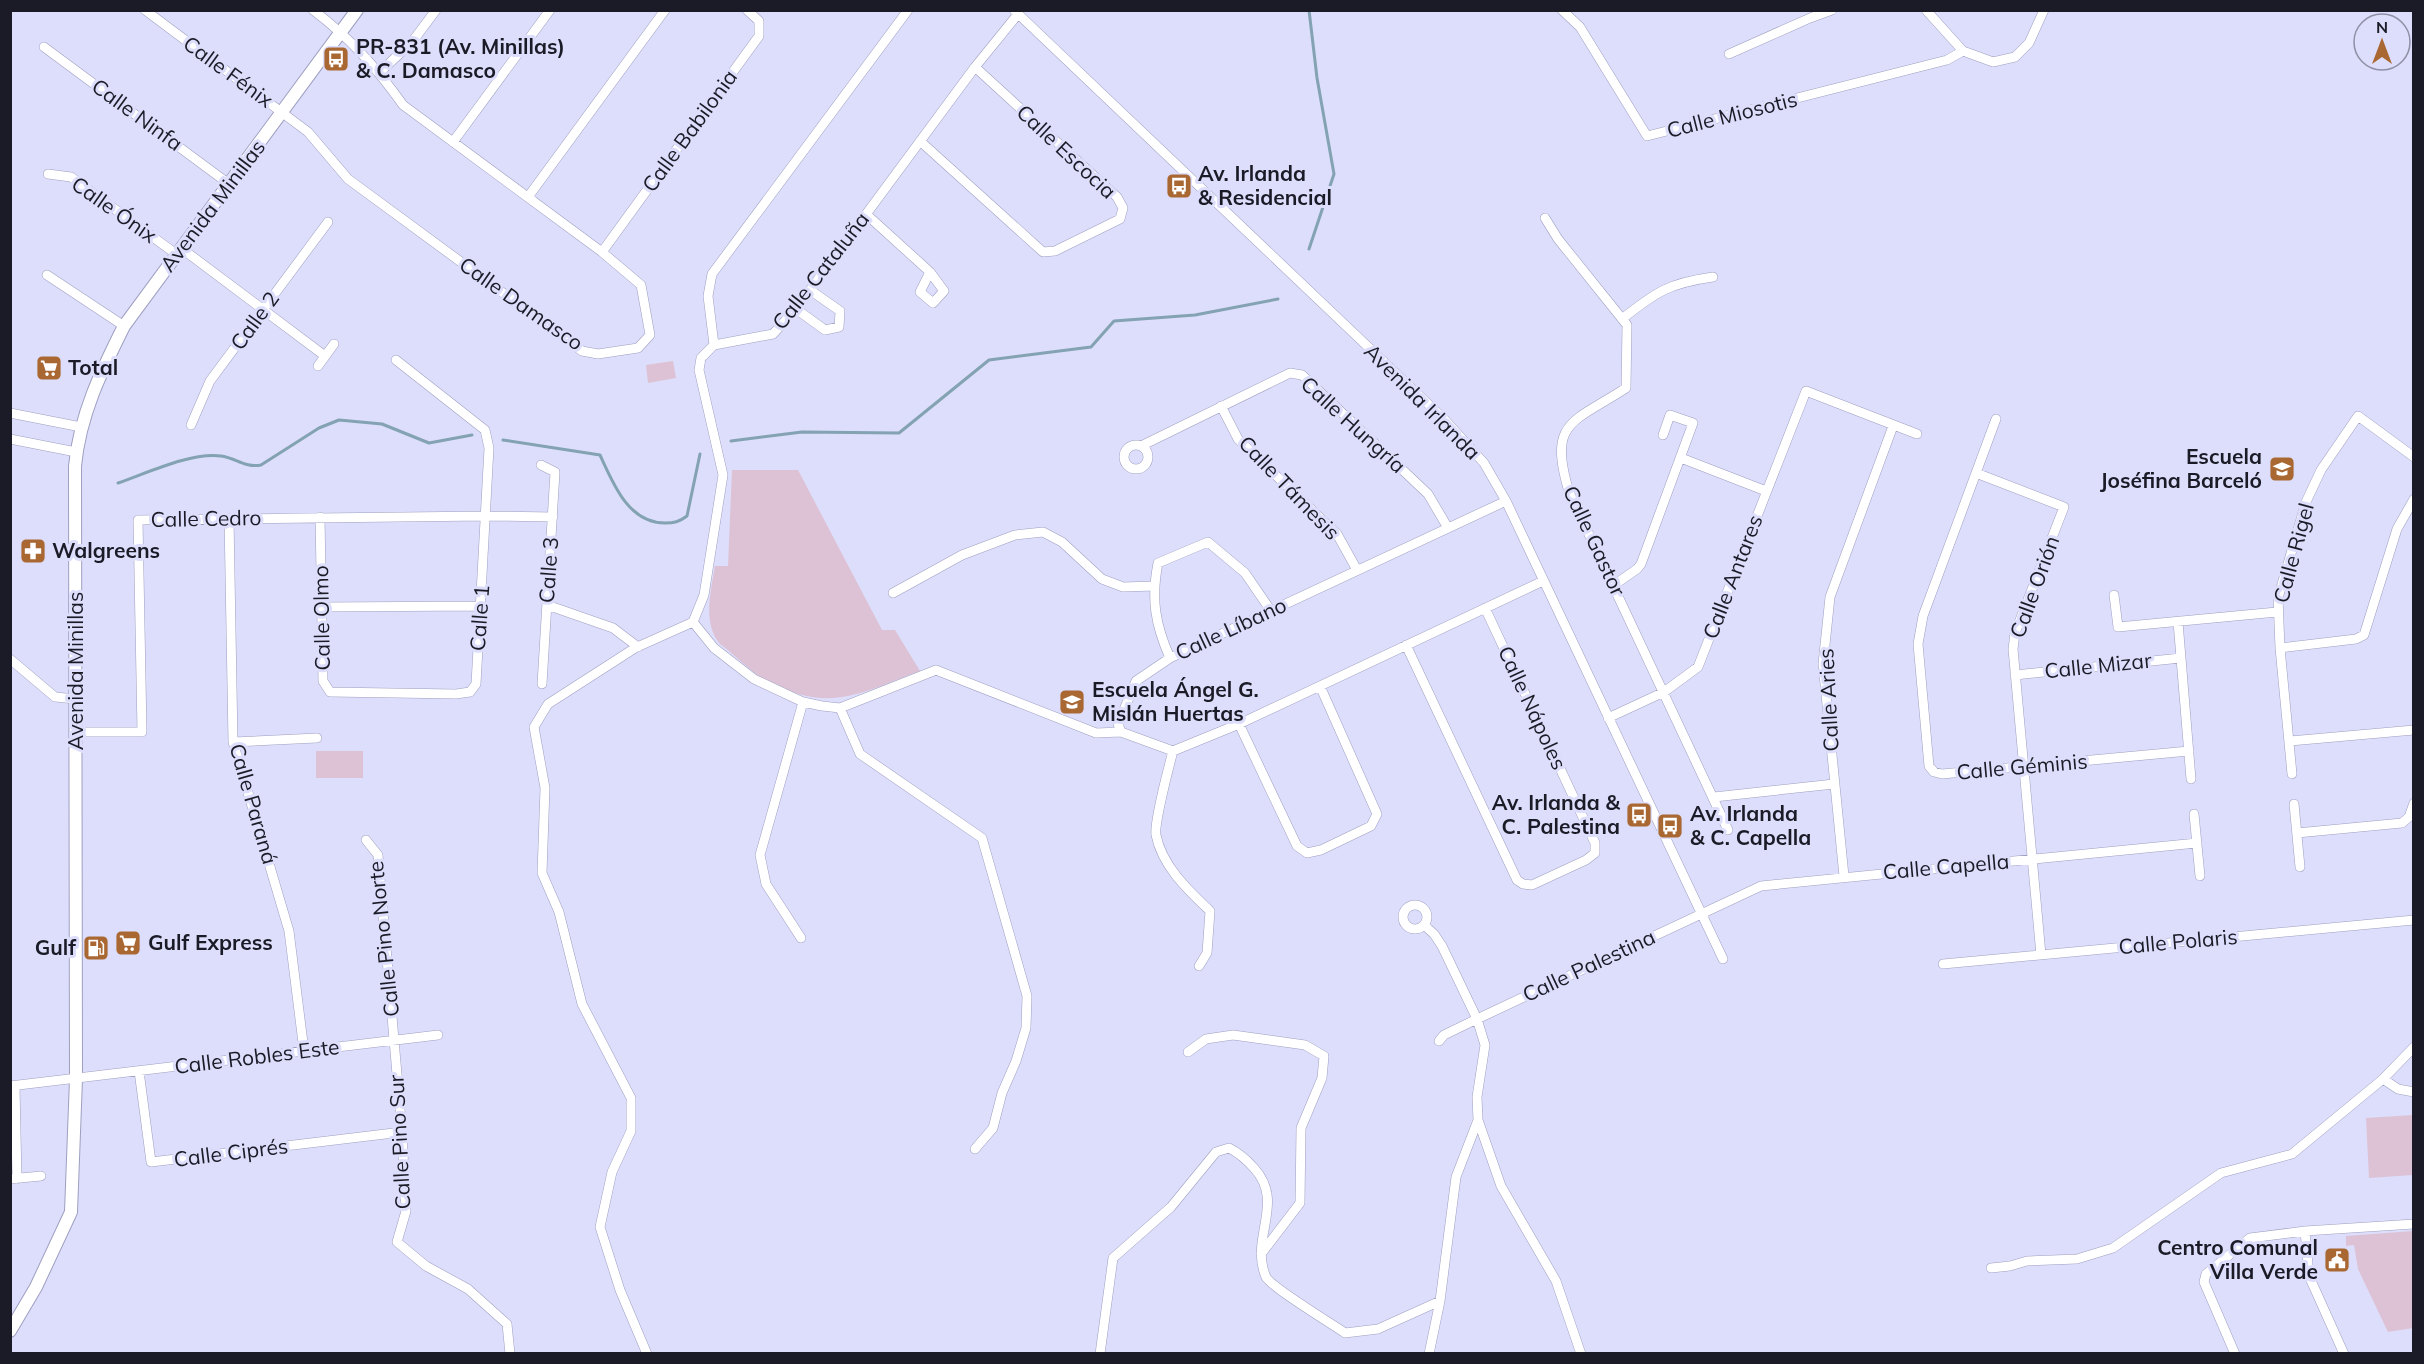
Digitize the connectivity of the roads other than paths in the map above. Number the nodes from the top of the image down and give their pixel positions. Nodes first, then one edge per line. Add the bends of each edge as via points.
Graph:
1 (146, 10) edge
2 (313, 10) edge
3 (357, 10) edge
4 (436, 10) edge
5 (550, 10) edge
6 (665, 10) edge
7 (747, 10) edge
8 (908, 10) edge
9 (1562, 10) edge
10 (1833, 10) edge
11 (1926, 10) edge
12 (2044, 10) edge
13 (1016, 12) edge
14 (342, 31) junction
15 (44, 47) dead end
16 (1963, 51) junction
17 (1729, 54) dead end
18 (975, 67) junction
19 (380, 72) junction
20 (282, 112) junction
21 (920, 141) junction
22 (453, 142) junction
23 (48, 174) dead end
24 (229, 183) junction
25 (528, 197) junction
26 (866, 214) junction
27 (1545, 218) dead end
28 (328, 222) dead end
29 (178, 251) junction
30 (602, 252) junction
31 (930, 272) dead end
32 (47, 275) dead end
33 (1713, 278) dead end
34 (810, 290) junction
35 (796, 309) junction
36 (263, 310) junction
37 (1622, 319) junction
38 (124, 326) junction
39 (334, 344) dead end
40 (714, 345) junction
41 (325, 356) junction
42 (396, 360) dead end
43 (318, 366) dead end
44 (1221, 406) junction
45 (10, 413) edge
46 (1996, 419) dead end
47 (191, 425) dead end
48 (1893, 426) junction
49 (81, 427) junction
50 (1917, 434) dead end
51 (1663, 435) dead end
52 (10, 439) edge
53 (1141, 446) dead end
54 (76, 452) junction
55 (2414, 457) edge
56 (1681, 459) junction
57 (541, 465) dead end
58 (1976, 473) junction
59 (1766, 490) junction
60 (2414, 499) edge
61 (1506, 501) junction
62 (486, 516) junction
63 (553, 517) junction
64 (229, 518) junction
65 (320, 518) junction
66 (1448, 528) junction
67 (1357, 570) junction
68 (1543, 581) junction
69 (1614, 585) junction
70 (1154, 586) junction
71 (893, 593) dead end
72 (2114, 596) dead end
73 (547, 605) junction
74 (481, 606) junction
75 (322, 607) junction
76 (1485, 608) junction
77 (1270, 611) junction
78 (2277, 612) junction
79 (693, 622) junction
80 (2178, 622) junction
81 (1406, 645) junction
82 (638, 647) junction
83 (2280, 648) junction
84 (1170, 658) junction
85 (2181, 658) junction
86 (10, 659) edge
87 (2015, 675) junction
88 (542, 684) dead end
89 (1320, 686) junction
90 (1664, 692) junction
91 (391, 693) joint
92 (76, 699) junction
93 (803, 702) junction
94 (840, 708) junction
95 (1608, 718) junction
96 (1239, 724) junction
97 (2414, 730) edge
98 (76, 732) junction
99 (1121, 732) junction
100 (317, 738) dead end
101 (2290, 741) junction
102 (233, 742) junction
103 (1173, 752) junction
104 (2189, 752) junction
105 (2023, 767) junction
106 (2292, 774) dead end
107 (2191, 779) dead end
108 (1834, 784) junction
109 (1714, 797) junction
110 (2414, 803) edge
111 (2294, 804) dead end
112 (2194, 814) dead end
113 (1728, 830) dead end
114 (2297, 833) junction
115 (366, 840) dead end
116 (2197, 843) junction
117 (2032, 858) junction
118 (2300, 867) dead end
119 (1844, 876) junction
120 (2200, 876) dead end
121 (1701, 913) junction
122 (2414, 920) edge
123 (1424, 925) dead end
124 (801, 938) dead end
125 (2041, 956) junction
126 (1723, 959) dead end
127 (1943, 964) dead end
128 (1199, 966) dead end
129 (1476, 1019) junction
130 (438, 1035) dead end
131 (394, 1041) junction
132 (1439, 1041) dead end
133 (2414, 1047) edge
134 (304, 1051) junction
135 (1188, 1052) dead end
136 (139, 1071) junction
137 (76, 1079) junction
138 (2383, 1079) junction
139 (13, 1086) edge
140 (2414, 1092) edge
141 (1478, 1120) junction
142 (402, 1132) junction
143 (975, 1149) dead end
144 (41, 1176) dead end
145 (14, 1179) edge
146 (2414, 1224) edge
147 (2305, 1231) junction
148 (1260, 1256) junction
149 (1991, 1268) dead end
150 (1440, 1301) junction
151 (10, 1331) edge
152 (510, 1353) edge
153 (647, 1353) edge
154 (1100, 1353) edge
155 (1429, 1353) edge
156 (1581, 1353) edge
157 (2235, 1353) edge
158 (2344, 1353) edge

1 - 20 street, Calle Fénix
2 - 14 street, Calle Damasco
3 - 14 street, Avenida Minillas
4 - 19 street via 412,42
5 - 22 street
6 - 25 street
7 - 30 street, Calle Babilonia via 759,21 759,36
8 - 40 street via 712,274 708,296
9 - 16 street, Calle Miosotis via 1580,27 1647,136 1947,60
10 - 17 street
11 - 16 street
12 - 16 street via 2029,44 2015,57 1994,62
13 - 18 street, Calle Cataluña
13 - 61 street, Avenida Irlanda via 1445,420 1484,464
14 - 19 street, Calle Damasco
14 - 20 street, Avenida Minillas
15 - 24 street, Calle Ninfa
18 - 21 street, Calle Cataluña
18 - 21 street, Calle Escocia via 1117,197 1123,208 1120,219 1055,251 1043,252
19 - 22 street, Calle Damasco via 403,105
20 - 24 street, Avenida Minillas
20 - 30 street, Calle Damasco via 308,132 348,178 582,351 598,354 638,348 650,335 641,285
21 - 26 street, Calle Cataluña
22 - 25 street, Calle Damasco
23 - 29 street, Calle Ónix via 71,177
24 - 29 street, Avenida Minillas
25 - 30 street, Calle Damasco
26 - 31 street
26 - 34 street, Calle Cataluña
27 - 37 street, Calle Gastor
28 - 36 street, Calle 2
29 - 36 street
29 - 38 street, Avenida Minillas
32 - 38 street
33 - 37 street via 1666,288
34 - 35 street, Calle Cataluña
34 - 35 street via 840,311 839,327 825,330
35 - 40 street, Calle Cataluña via 773,334
36 - 41 street
36 - 47 street, Calle 2 via 210,381
37 - 69 street, Calle Gastor via 1627,325 1626,387 1570,425 1561,443 1569,492
38 - 49 street, Avenida Minillas via 96,381
39 - 41 street
40 - 79 street via 701,358 699,370 723,475 704,596
41 - 43 street
42 - 62 street, Calle 1 via 485,430 490,451
44 - 53 street, Calle Hungría
44 - 66 street, Calle Hungría via 1290,374 1302,375 1428,494
44 - 67 street, Calle Támesis via 1238,439 1337,534
45 - 49 street
46 - 58 street, Calle Géminis
48 - 50 street
48 - 59 street, Calle Antares via 1806,391
48 - 108 street, Calle Aries via 1830,597 1823,664
49 - 54 street, Avenida Minillas
51 - 56 street via 1670,415 1693,423
52 - 54 street
54 - 92 street, Avenida Minillas
55 - 78 street, Calle Rigel via 2358,416 2321,470 2306,502 2286,566
56 - 59 street
56 - 69 street via 1641,564
57 - 63 street, Calle 3 via 555,472
58 - 87 street, Calle Orión via 2064,507 2015,633
58 - 105 street, Calle Géminis via 1923,616 1918,644 1929,766 1942,774
59 - 90 street, Calle Antares via 1698,667
60 - 83 street via 2397,529 2364,634 2356,639
61 - 66 street, Calle Líbano
61 - 68 street, Avenida Irlanda
62 - 63 street, Calle Cedro
62 - 65 street, Calle Cedro
62 - 74 street, Calle 1
63 - 73 street, Calle 3
64 - 65 street, Calle Cedro
64 - 98 street, Calle Cedro via 138,520 141,732
64 - 102 street, Calle Paraná
65 - 75 street, Calle Olmo
66 - 67 street, Calle Líbano
67 - 77 street, Calle Líbano
68 - 76 street
68 - 95 street, Avenida Irlanda
69 - 90 street, Calle Gastor
70 - 71 street via 1123,586 1102,579 1062,542 1043,532 1015,536 963,555
70 - 77 street via 1158,562 1208,542 1245,573
70 - 84 street via 1158,631
72 - 80 street via 2118,627
73 - 82 street via 613,628
73 - 88 street, Calle 3
74 - 75 street
74 - 91 street, Calle 1 via 476,684 470,692
75 - 91 street, Calle Olmo via 323,681 330,692
76 - 81 street
76 - 81 street, Calle Nápoles via 1595,843 1594,853 1586,860 1532,885 1517,880
77 - 84 street, Calle Líbano
78 - 80 street
78 - 83 street, Calle Rigel
79 - 82 street
79 - 93 street via 714,648 754,679
80 - 85 street
81 - 89 street
82 - 153 street via 548,704 534,727 545,788 542,873 559,912 582,1004 631,1098 632,1131 612,1172 600,1227 620,1290
83 - 101 street, Calle Rigel
84 - 99 street, Calle Líbano via 1136,681 1118,724
85 - 87 street, Calle Mizar
85 - 104 street
86 - 92 street via 55,697
87 - 105 street, Calle Orión
89 - 96 street
89 - 96 street via 1377,814 1371,826 1321,850 1307,853 1297,846
90 - 95 street, Calle Antares
90 - 109 street, Calle Gastor
92 - 98 street, Avenida Minillas
93 - 94 street
93 - 124 street via 760,855 766,884
94 - 99 street via 936,670 1096,733
94 - 143 street via 860,754 982,838 1027,996 1026,1028 1016,1061 993,1128
95 - 121 street, Avenida Irlanda
96 - 103 street
97 - 101 street
98 - 137 street, Avenida Minillas
99 - 103 street
100 - 102 street
101 - 106 street, Calle Rigel
102 - 134 street, Calle Paraná via 289,931
103 - 128 street via 1155,833 1180,881 1209,911 1207,953
104 - 105 street, Calle Géminis
104 - 107 street
105 - 117 street, Calle Orión
108 - 109 street
108 - 119 street, Calle Aries
109 - 113 street, Calle Gastor
110 - 114 street via 2402,823
111 - 114 street
112 - 116 street
114 - 118 street
115 - 131 street, Calle Pino Norte via 378,855
116 - 117 street, Calle Capella
116 - 120 street
117 - 119 street, Calle Capella
117 - 125 street, Calle Orión
119 - 121 street, Calle Capella via 1761,886
121 - 126 street, Avenida Irlanda
121 - 129 street, Calle Palestina
122 - 125 street, Calle Polaris
123 - 129 street via 1442,946
125 - 127 street, Calle Polaris
129 - 132 street, Calle Palestina
129 - 141 street via 1485,1045 1477,1097
130 - 131 street, Calle Robles Este
131 - 134 street, Calle Robles Este
131 - 142 street, Calle Pino Sur
133 - 138 street
134 - 136 street, Calle Robles Este
135 - 148 street via 1206,1040 1233,1035 1305,1045 1324,1056 1322,1078 1300,1128 1300,1203
136 - 137 street, Calle Robles Este
136 - 142 street, Calle Ciprés via 151,1162
137 - 139 street, Calle Robles Este
137 - 151 street, Avenida Minillas via 71,1212 36,1287
138 - 140 street via 2398,1089
138 - 149 street via 2292,1154 2221,1173 2113,1248 2078,1259 2027,1261
139 - 145 street
141 - 150 street via 1456,1177
141 - 156 street via 1501,1186 1556,1281
142 - 152 street, Calle Pino Sur via 406,1211 397,1242 426,1266 468,1289 507,1324
144 - 145 street
146 - 147 street
147 - 157 street via 2250,1238 2206,1274 2204,1282
147 - 158 street via 2309,1276
148 - 150 street via 1267,1280 1345,1333 1378,1329
148 - 154 street via 1269,1197 1261,1176 1241,1154 1229,1148 1216,1152 1171,1207 1113,1258
150 - 155 street

